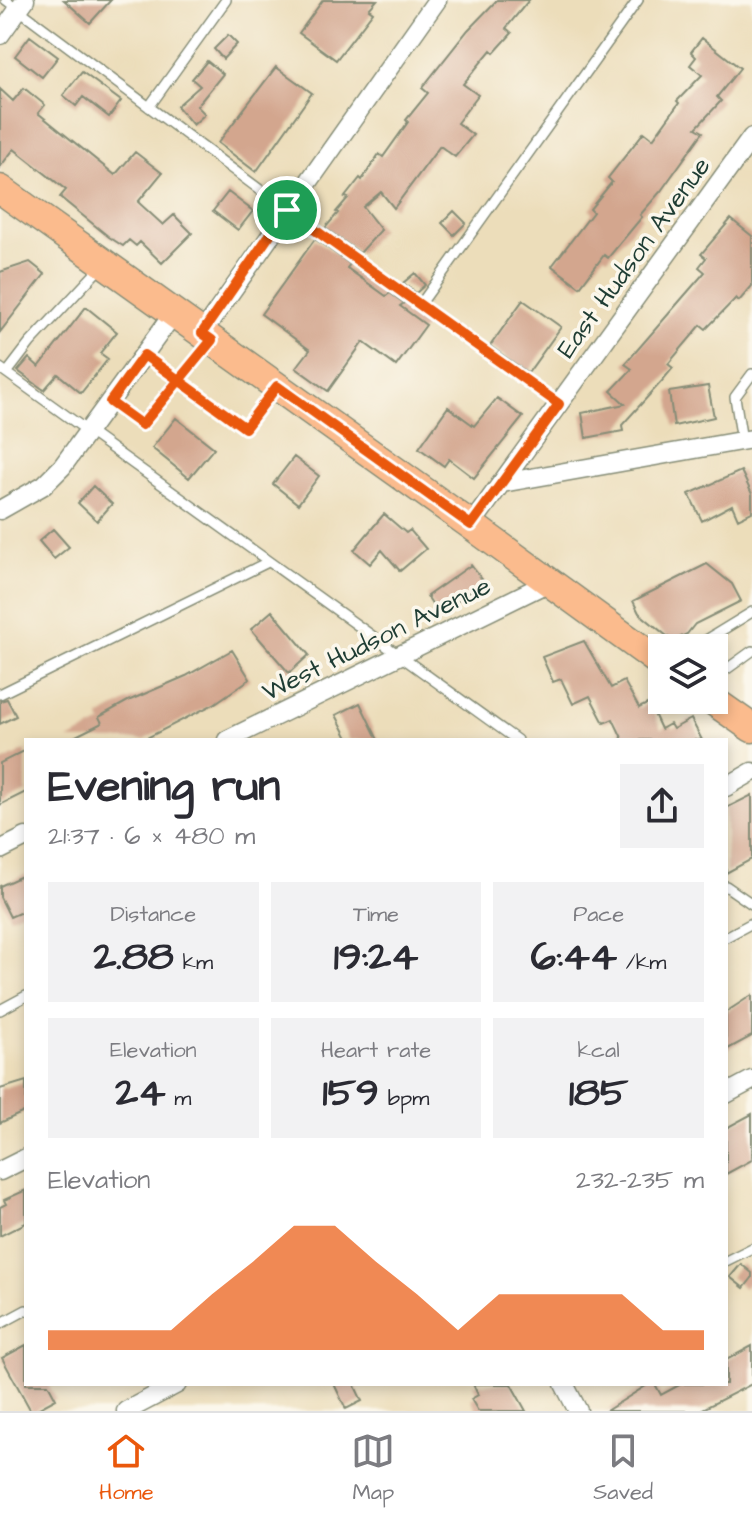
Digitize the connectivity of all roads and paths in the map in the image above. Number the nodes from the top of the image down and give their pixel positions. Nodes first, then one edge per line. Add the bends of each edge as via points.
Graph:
1 (226, 0) edge
2 (437, 0) edge
3 (638, 0) edge
4 (17, 3) edge
5 (0, 35) edge
6 (149, 107) junction
7 (752, 137) edge
8 (0, 189) edge
9 (287, 210) junction
10 (104, 263) junction
11 (420, 305) junction
12 (174, 313) junction
13 (207, 336) junction
14 (144, 355) junction
15 (3, 370) edge
16 (752, 374) edge
17 (178, 380) junction
18 (277, 386) junction
19 (110, 402) junction
20 (559, 404) junction
21 (89, 431) junction
22 (747, 440) edge
23 (502, 483) junction
24 (0, 510) edge
25 (471, 525) junction
26 (268, 562) junction
27 (547, 583) junction
28 (752, 612) edge
29 (717, 634) edge
30 (752, 651) edge
31 (648, 654) edge
32 (399, 657) junction
33 (728, 668) edge
34 (0, 694) edge
35 (728, 708) edge
36 (747, 717) edge
37 (231, 738) edge
38 (511, 738) edge
39 (752, 772) edge
40 (728, 786) edge
41 (24, 838) edge
42 (0, 850) edge
43 (728, 887) edge
44 (752, 904) edge
45 (752, 923) edge
46 (728, 936) edge
47 (24, 997) edge
48 (0, 1010) edge
49 (752, 1080) edge
50 (728, 1093) edge
51 (24, 1159) edge
52 (0, 1171) edge
53 (752, 1248) edge
54 (728, 1260) edge
55 (24, 1311) edge
56 (0, 1324) edge
57 (173, 1386) edge
58 (565, 1386) edge
59 (126, 1411) edge
60 (578, 1411) edge

1 - 6 lane
2 - 9 street
3 - 11 lane
4 - 5 street
4 - 6 lane
6 - 9 lane
7 - 20 street, East Hudson Avenue
8 - 10 main road
9 - 11 lane
9 - 13 street
10 - 12 main road
10 - 15 lane
11 - 20 lane
12 - 13 main road
12 - 14 street
13 - 17 lane
13 - 18 main road
14 - 17 lane
14 - 19 street
15 - 21 lane
16 - 22 lane via 735,397
17 - 18 lane via 245,428
17 - 19 lane via 142,425
18 - 25 main road
19 - 21 street
20 - 23 street, East Hudson Avenue
21 - 24 street via 44,485
21 - 26 lane
22 - 23 street
23 - 25 street, East Hudson Avenue
25 - 27 main road
26 - 32 lane
26 - 34 lane
27 - 31 main road
27 - 32 street, West Hudson Avenue
28 - 29 lane
30 - 33 lane
32 - 37 street, West Hudson Avenue
32 - 38 lane
35 - 36 main road
39 - 40 street
41 - 42 street
43 - 44 lane
45 - 46 lane
47 - 48 lane
49 - 50 street
51 - 52 street
53 - 54 lane
55 - 56 lane
57 - 59 street
58 - 60 street

